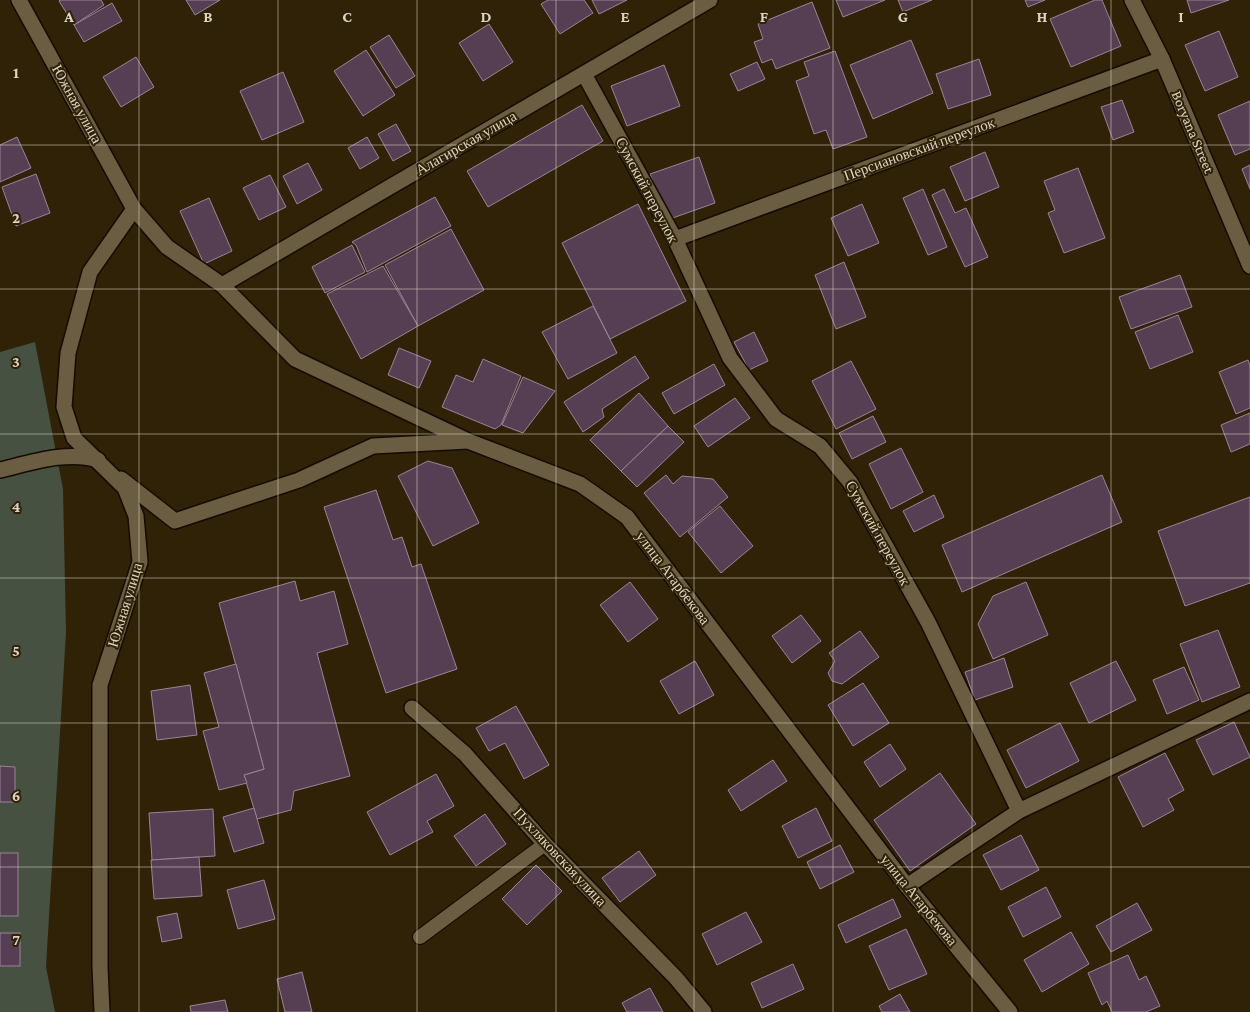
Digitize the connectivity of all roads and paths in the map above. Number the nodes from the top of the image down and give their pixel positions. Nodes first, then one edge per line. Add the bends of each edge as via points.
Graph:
1 (20, 0) edge
2 (1132, 0) edge
3 (704, 1) edge
4 (1162, 59) junction
5 (584, 74) junction
6 (134, 209) junction
7 (675, 240) junction
8 (1250, 266) edge
9 (222, 286) junction
10 (468, 441) junction
11 (96, 459) junction
12 (0, 470) edge
13 (1250, 701) edge
14 (412, 708) dead end
15 (1019, 811) junction
16 (545, 844) junction
17 (907, 886) junction
18 (420, 937) dead end
19 (102, 1012) edge
20 (704, 1012) edge
21 (1010, 1012) edge

1 - 6 street, Южная улица
2 - 4 street, Boryana Street
3 - 5 street, Алагирская улица
4 - 7 street, Персиановский переулок
4 - 8 street, Boryana Street
5 - 7 street, Сумский переулок
5 - 9 street, Алагирская улица
6 - 9 street, Южная улица via 167,247
6 - 11 street, Южная улица via 90,272 68,353 64,408 74,438
7 - 15 street, Сумский переулок via 730,358 776,418 820,446 850,482 928,622
9 - 10 street, улица Атарбекова via 295,359
10 - 11 street via 373,446 299,480 175,521
10 - 17 street, улица Атарбекова via 580,484 627,517
11 - 12 street via 72,456
11 - 19 street, Южная улица via 125,488 136,516 140,562 100,685
13 - 15 street
14 - 16 street, Пухляковская улица via 466,754
15 - 17 street
16 - 18 lane
16 - 20 street, Пухляковская улица via 676,978
17 - 21 street, улица Атарбекова

